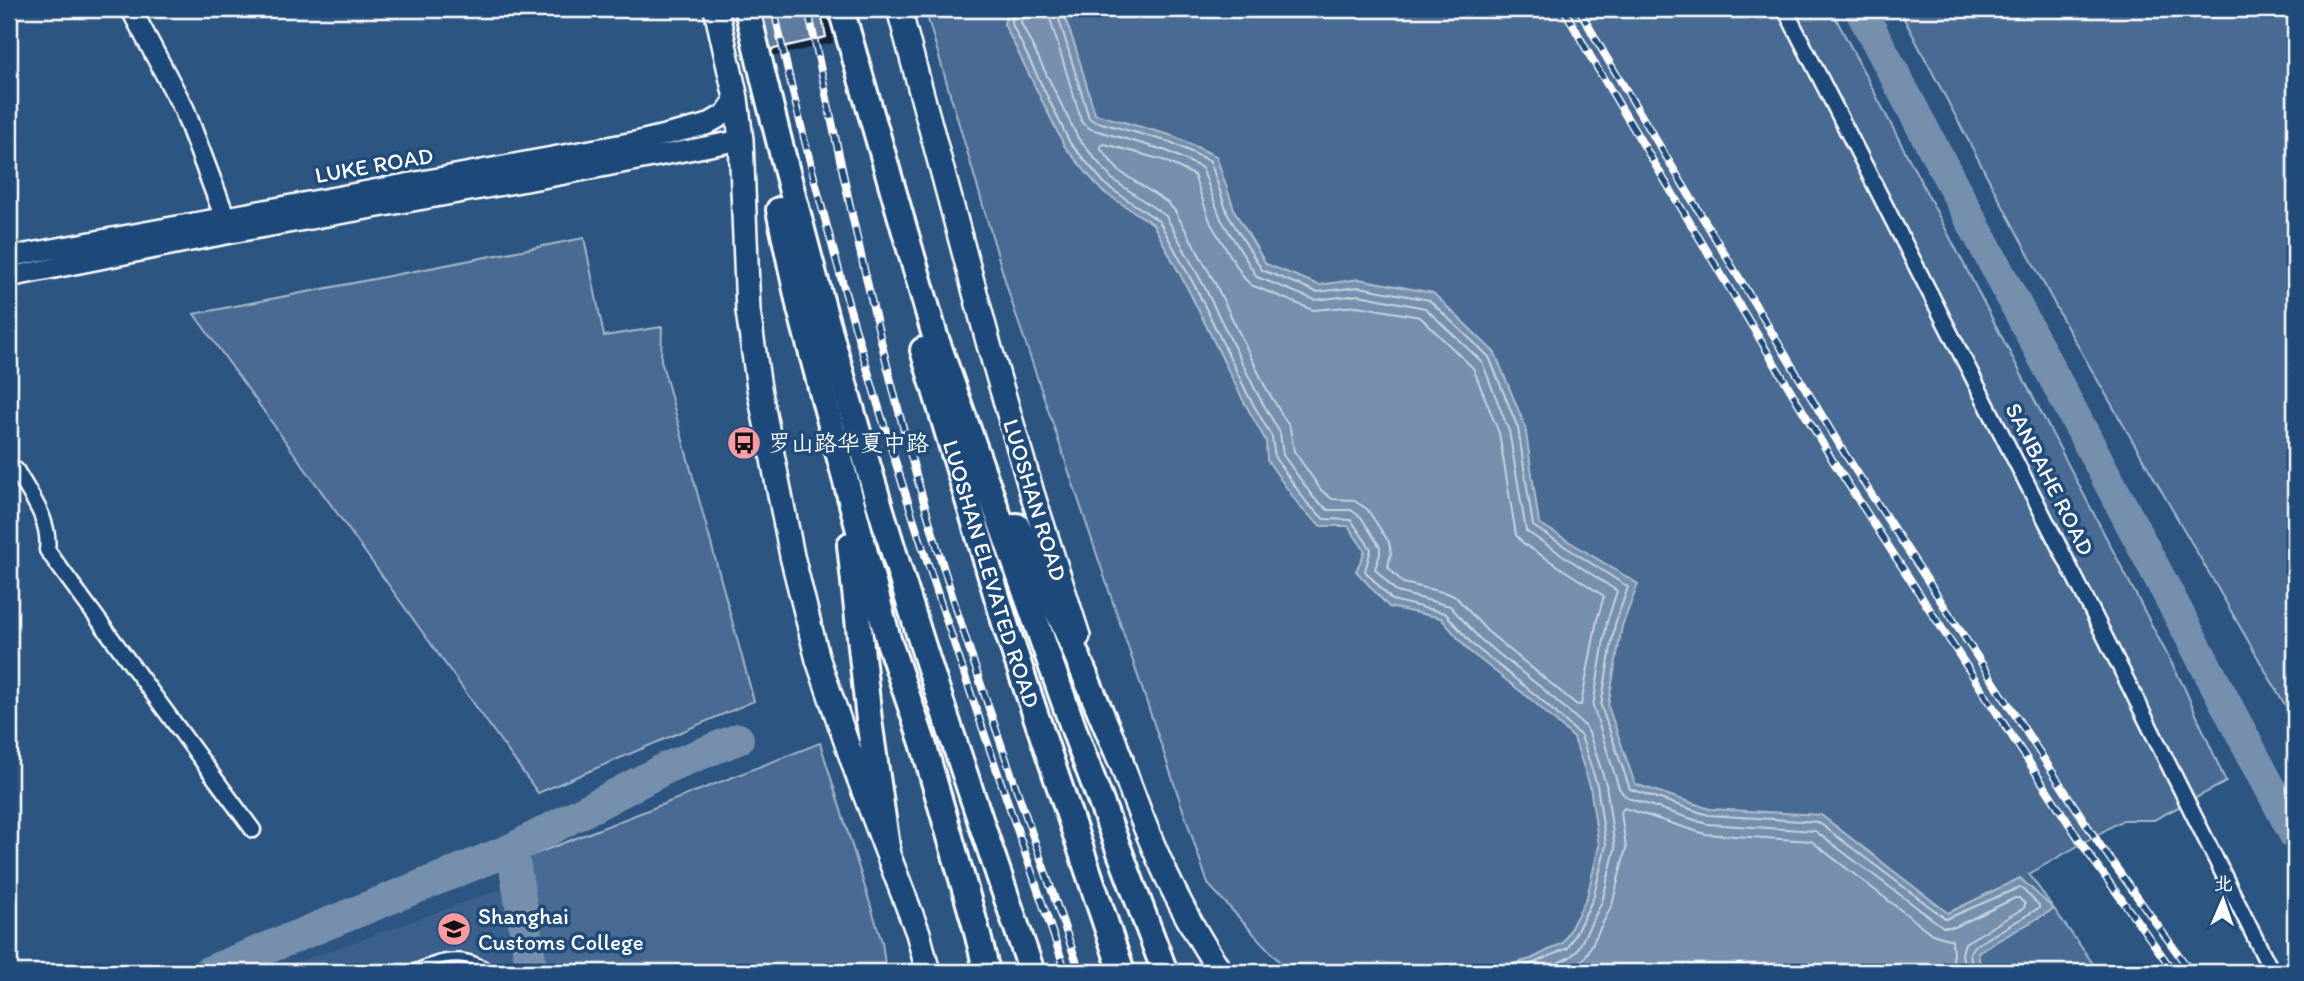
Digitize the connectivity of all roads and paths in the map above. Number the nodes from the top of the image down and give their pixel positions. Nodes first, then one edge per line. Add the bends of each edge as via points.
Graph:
1 (131, 9) edge
2 (716, 9) edge
3 (745, 9) edge
4 (835, 9) edge
5 (841, 9) edge
6 (945, 9) edge
7 (1785, 9) edge
8 (901, 15) edge
9 (736, 97) junction
10 (741, 140) junction
11 (228, 225) junction
12 (9, 257) edge
13 (9, 277) edge
14 (935, 336) junction
15 (828, 413) junction
16 (16, 470) dead end
17 (1120, 759) junction
18 (253, 830) dead end
19 (887, 847) junction
20 (406, 972) edge
21 (491, 972) edge
22 (928, 972) edge
23 (987, 972) edge
24 (1031, 972) edge
25 (1122, 972) edge
26 (1165, 972) edge
27 (1222, 972) edge
28 (2272, 972) edge

1 - 11 street via 184,109
2 - 9 main road
3 - 15 highway via 769,159 800,309
3 - 24 highway via 842,379 926,656
4 - 25 highway, LUOSHAN ELEVATED ROAD via 956,462 1007,630
5 - 14 highway
6 - 8 path
7 - 28 street, SANBAHE ROAD
8 - 17 main road, LUOSHAN ROAD via 1028,481
9 - 10 main road
9 - 11 street, LUKE ROAD via 725,114 679,132
10 - 11 street, LUKE ROAD via 565,174
10 - 19 main road via 748,311 792,556 818,660
11 - 12 street, LUKE ROAD
11 - 13 street, LUKE ROAD
14 - 17 highway via 994,480 1064,625
14 - 26 highway
15 - 19 highway via 845,505
15 - 23 highway via 888,639 923,743
16 - 18 street via 46,522 47,550
17 - 27 main road, LUOSHAN ROAD via 1170,884
19 - 22 main road
20 - 21 lane via 447,957 467,957

